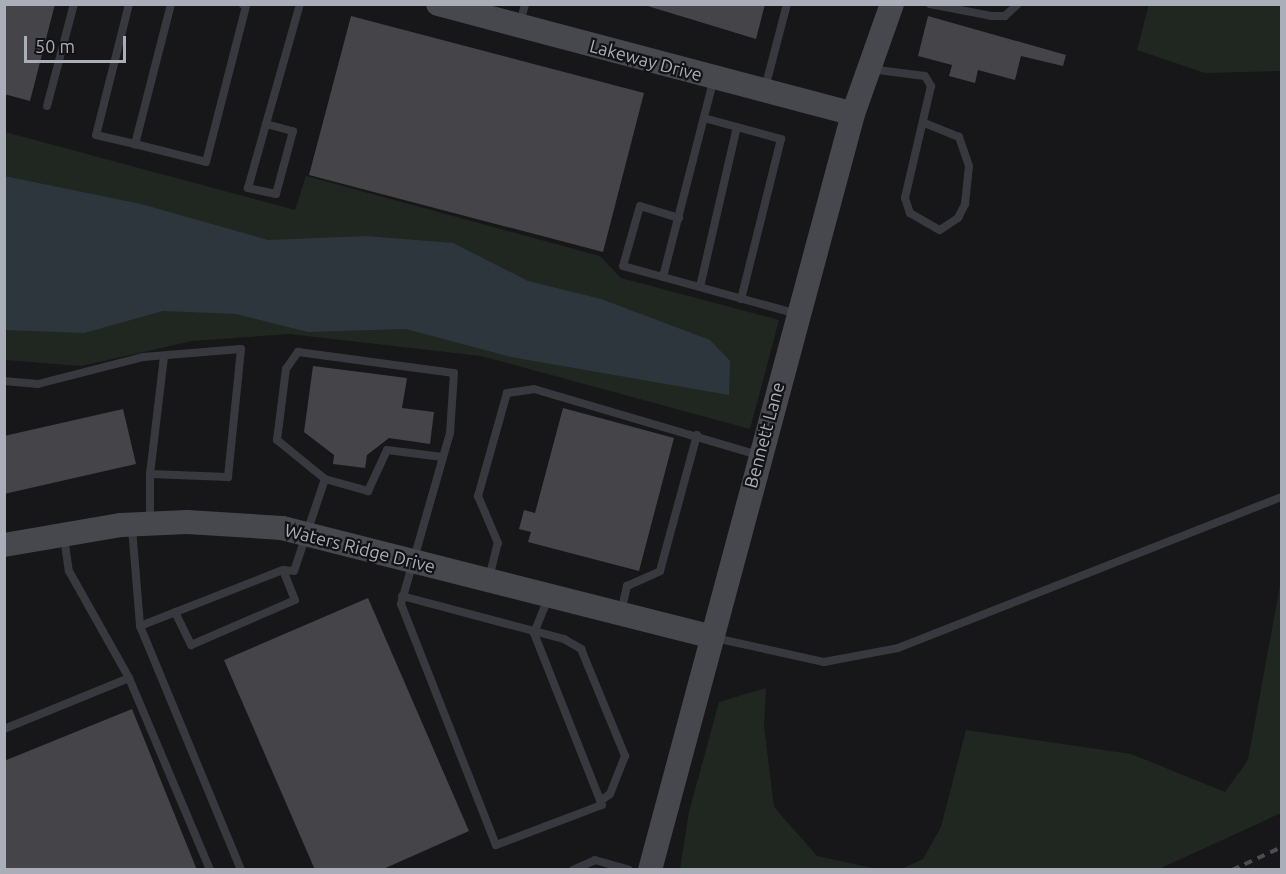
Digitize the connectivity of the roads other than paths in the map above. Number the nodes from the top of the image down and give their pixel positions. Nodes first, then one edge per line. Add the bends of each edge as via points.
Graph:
1 (74, 4) edge
2 (129, 4) edge
3 (171, 4) edge
4 (242, 4) edge
5 (300, 4) edge
6 (438, 4) edge
7 (788, 4) edge
8 (892, 4) edge
9 (930, 4) edge
10 (1018, 4) edge
11 (522, 15) edge
12 (870, 69) junction
13 (714, 78) junction
14 (765, 91) junction
15 (47, 106) dead end
16 (853, 114) junction
17 (704, 118) junction
18 (924, 123) junction
19 (266, 124) junction
20 (737, 127) junction
21 (135, 144) junction
22 (679, 218) junction
23 (663, 277) junction
24 (700, 287) junction
25 (741, 299) junction
26 (798, 314) junction
27 (164, 356) junction
28 (4, 381) edge
29 (697, 435) junction
30 (759, 455) junction
31 (443, 457) junction
32 (150, 474) junction
33 (325, 479) junction
34 (1281, 497) edge
35 (141, 524) junction
36 (63, 531) junction
37 (309, 535) junction
38 (4, 545) edge
39 (411, 560) junction
40 (283, 570) junction
41 (488, 580) junction
42 (402, 596) junction
43 (549, 596) junction
44 (175, 612) junction
45 (620, 614) junction
46 (140, 626) junction
47 (534, 633) junction
48 (709, 636) junction
49 (129, 678) junction
50 (4, 729) edge
51 (600, 801) junction
52 (210, 870) edge
53 (242, 870) edge
54 (573, 870) edge
55 (629, 870) edge
56 (650, 870) edge

1 - 15 lane
2 - 21 lane via 96,135
3 - 21 lane
4 - 21 lane via 246,6 206,162
5 - 19 lane
6 - 11 street, Lakeway Drive
7 - 14 lane
8 - 12 street, Bennett Lane
9 - 10 lane via 991,16 1005,16
11 - 13 street, Lakeway Drive
12 - 16 street, Bennett Lane
12 - 18 lane via 925,76 931,86
13 - 14 street, Lakeway Drive
13 - 17 lane
14 - 16 street, Lakeway Drive
16 - 26 street, Bennett Lane
17 - 20 lane
17 - 22 lane
18 - 18 lane via 907,174 905,198 910,213 940,230 958,218 965,204 969,166 958,137
19 - 19 lane via 248,188 276,194 293,131
20 - 24 lane
20 - 25 lane via 781,139
22 - 23 lane
22 - 23 lane via 640,206 623,266
23 - 24 lane
24 - 25 lane
25 - 26 lane
26 - 30 street, Bennett Lane
27 - 28 lane via 38,384
27 - 32 lane
27 - 32 lane via 241,349 228,477
29 - 30 lane
29 - 41 lane via 534,389 507,393 478,496 498,543
29 - 45 lane via 660,571 627,586
30 - 48 street, Bennett Lane
31 - 33 lane via 387,450 368,491
31 - 33 lane via 454,373 298,352 286,369 277,440
31 - 39 lane
32 - 35 lane
33 - 37 lane
34 - 48 lane via 898,648 824,662
35 - 36 street, Waters Ridge Drive
35 - 37 street, Waters Ridge Drive via 234,524
35 - 46 lane
36 - 38 street, Waters Ridge Drive
36 - 49 lane via 69,571
37 - 39 street, Waters Ridge Drive
37 - 40 lane via 294,571
39 - 41 street, Waters Ridge Drive
39 - 42 lane
40 - 44 lane
40 - 44 lane via 295,600 190,645
41 - 43 street, Waters Ridge Drive
42 - 47 lane
42 - 51 lane via 496,845
43 - 45 street, Waters Ridge Drive
43 - 47 lane
44 - 46 lane
45 - 48 street, Waters Ridge Drive
46 - 53 lane
47 - 51 lane
47 - 51 lane via 581,649 625,756 610,794
48 - 56 street, Bennett Lane
49 - 50 lane
49 - 52 lane
54 - 55 lane via 595,860

